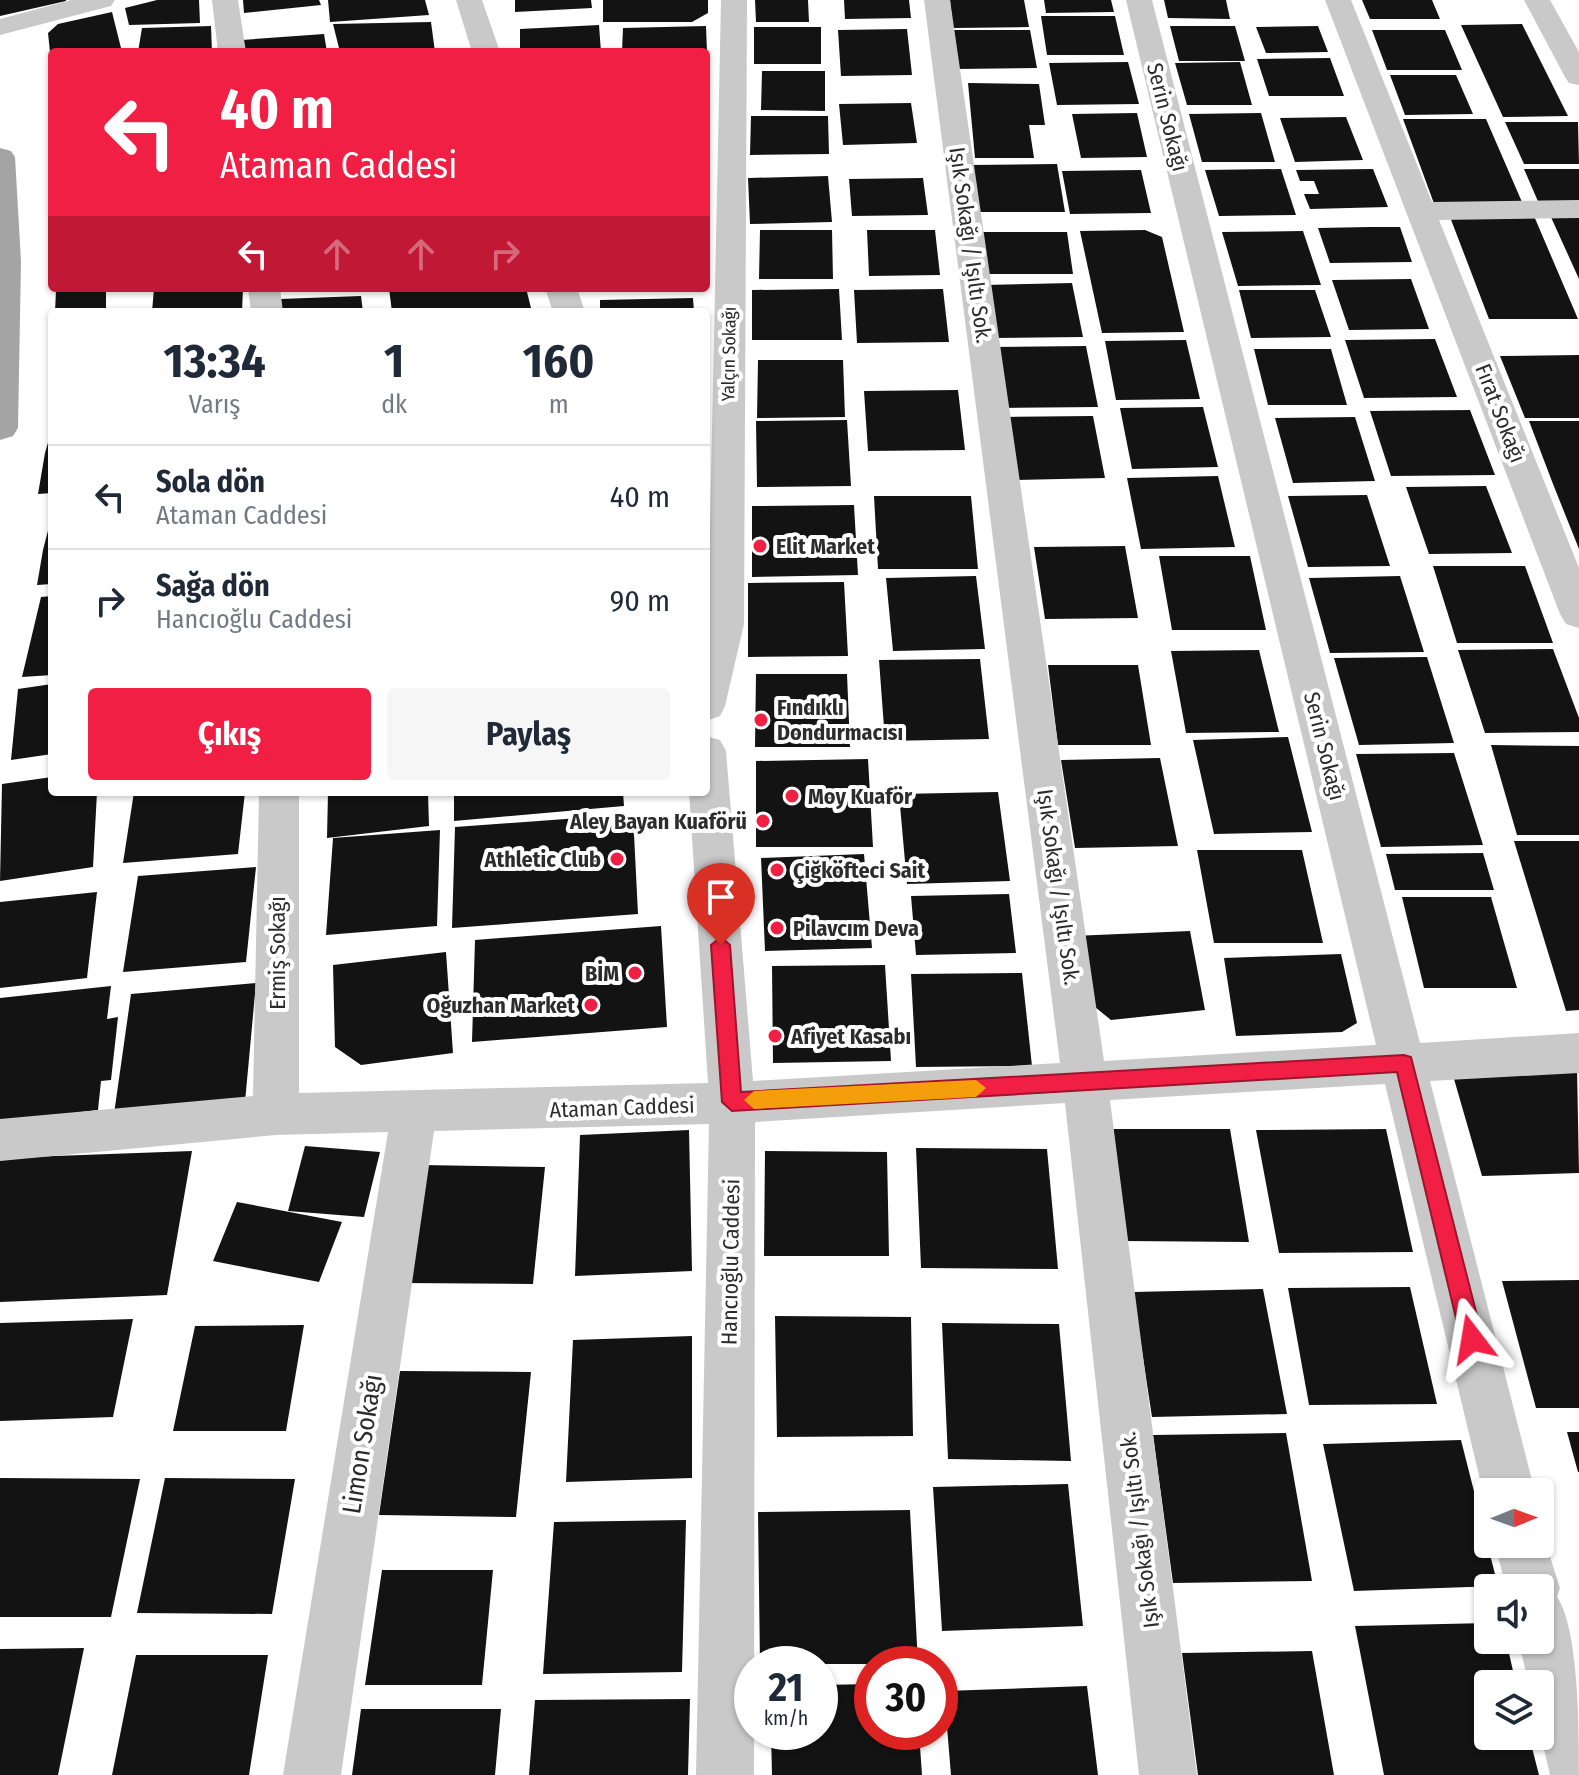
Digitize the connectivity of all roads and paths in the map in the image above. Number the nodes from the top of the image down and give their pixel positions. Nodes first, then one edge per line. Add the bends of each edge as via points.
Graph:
1 (102, 0) edge
2 (225, 0) edge
3 (469, 0) edge
4 (734, 0) edge
5 (937, 0) edge
6 (1139, 0) edge
7 (1338, 0) edge
8 (1537, 0) edge
9 (0, 27) edge
10 (231, 48) edge
11 (485, 48) edge
12 (1579, 77) edge
13 (0, 157) edge
14 (1579, 209) edge
15 (1424, 211) junction
16 (0, 428) edge
17 (1579, 614) edge
18 (710, 689) edge
19 (279, 796) edge
20 (709, 796) edge
21 (1579, 1053) edge
22 (1404, 1063) junction
23 (1085, 1083) junction
24 (732, 1102) junction
25 (414, 1113) junction
26 (276, 1114) junction
27 (0, 1140) edge
28 (1506, 1478) edge
29 (1549, 1654) edge
30 (312, 1775) edge
31 (725, 1775) edge
32 (1168, 1775) edge
33 (1579, 1775) edge

1 - 9 street
2 - 10 street
3 - 11 street
4 - 18 street, Yalçın Sokağı via 725,624
5 - 23 street, Işık Sokağı / Işıltı Sok.
6 - 22 street, Serin Sokağı
7 - 15 street, Fırat Sokağı
8 - 12 street
13 - 16 main road via 5,261
14 - 15 street
15 - 17 street, Fırat Sokağı
19 - 26 street, Ermiş Sokağı
20 - 24 street, Hancıoğlu Caddesi
21 - 22 street, Ataman Caddesi
22 - 23 street, Ataman Caddesi
22 - 28 street, Serin Sokağı
23 - 24 street, Ataman Caddesi
23 - 32 street, Işık Sokağı / Işıltı Sok.
24 - 25 street, Ataman Caddesi
24 - 31 street, Hancıoğlu Caddesi
25 - 26 street, Ataman Caddesi
25 - 30 street, Limon Sokağı
26 - 27 street, Ataman Caddesi
29 - 33 street

